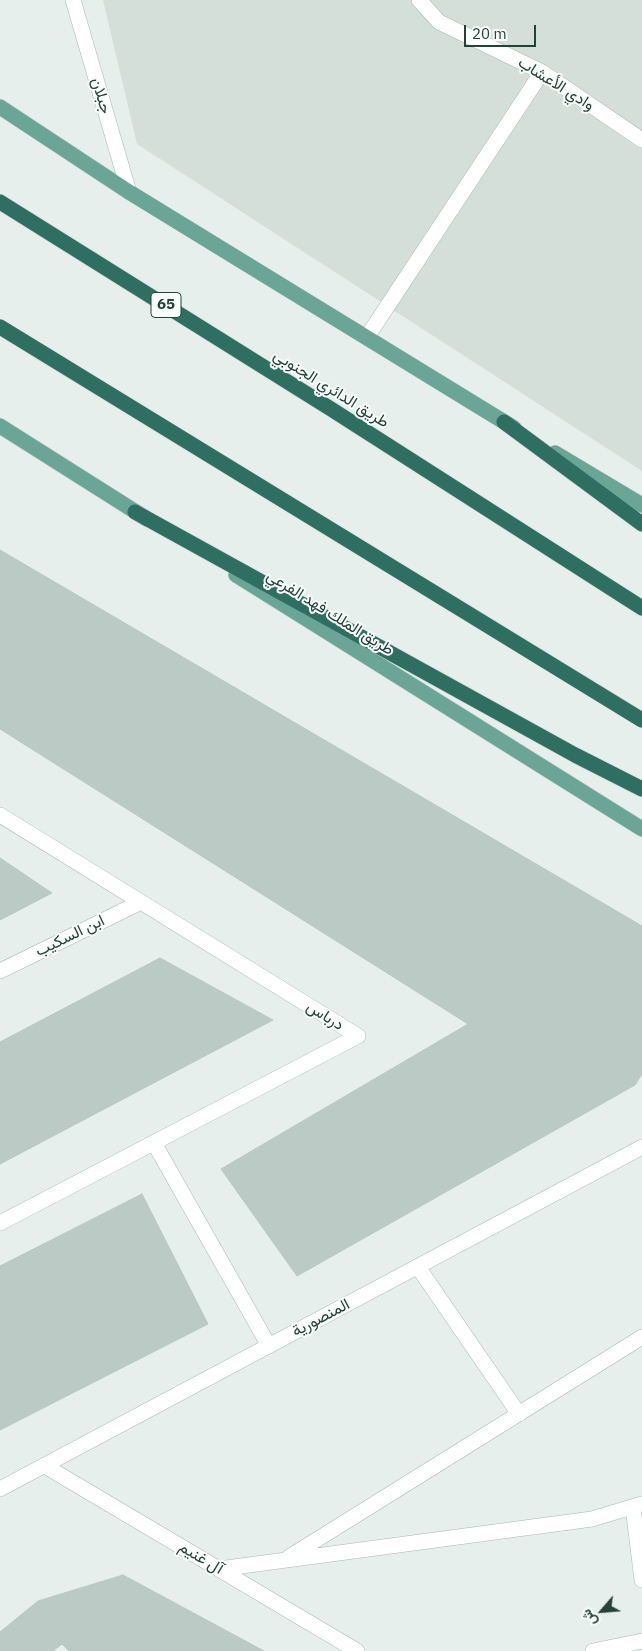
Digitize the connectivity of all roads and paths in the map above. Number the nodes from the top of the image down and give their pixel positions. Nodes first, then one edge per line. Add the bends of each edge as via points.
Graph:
1 (73, 0) edge
2 (419, 0) edge
3 (542, 72) junction
4 (0, 107) edge
5 (642, 140) edge
6 (129, 192) junction
7 (0, 202) edge
8 (0, 327) edge
9 (367, 337) junction
10 (504, 422) junction
11 (0, 426) edge
12 (642, 505) edge
13 (135, 512) junction
14 (642, 524) edge
15 (642, 608) edge
16 (642, 720) edge
17 (642, 789) edge
18 (0, 815) edge
19 (642, 829) edge
20 (141, 902) junction
21 (0, 971) edge
22 (154, 1143) junction
23 (642, 1147) edge
24 (0, 1223) edge
25 (418, 1266) junction
26 (642, 1338) edge
27 (269, 1346) junction
28 (519, 1414) junction
29 (44, 1466) junction
30 (0, 1489) edge
31 (638, 1505) edge
32 (284, 1560) junction
33 (219, 1569) junction
34 (642, 1580) edge
35 (642, 1641) edge
36 (356, 1651) edge
37 (593, 1651) edge

1 - 6 street, جبلان
2 - 3 street, وادي الأعشاب via 439,22
3 - 5 street, وادي الأعشاب
3 - 9 street
4 - 6 main road
6 - 9 main road
7 - 15 highway, طريق الدائري الجنوبي / 65 via 331,408
8 - 16 highway
9 - 10 main road
10 - 12 main road
10 - 14 highway
11 - 13 main road, طريق الملك فهد الفرعي
13 - 17 highway
13 - 19 main road, طريق الملك فهد الفرعي
18 - 20 street, درباس
20 - 21 street, ابن السكيب
20 - 22 street, درباس via 358,1036
22 - 24 street, درباس
22 - 27 street
23 - 25 street, المنصورية
25 - 27 street, المنصورية
25 - 28 street
26 - 28 street
27 - 29 street, المنصورية
28 - 32 street
29 - 30 street, المنصورية
29 - 33 street, آل غنيم
31 - 32 street via 592,1520
31 - 34 street
32 - 33 street
33 - 36 street, آل غنيم
35 - 37 street

